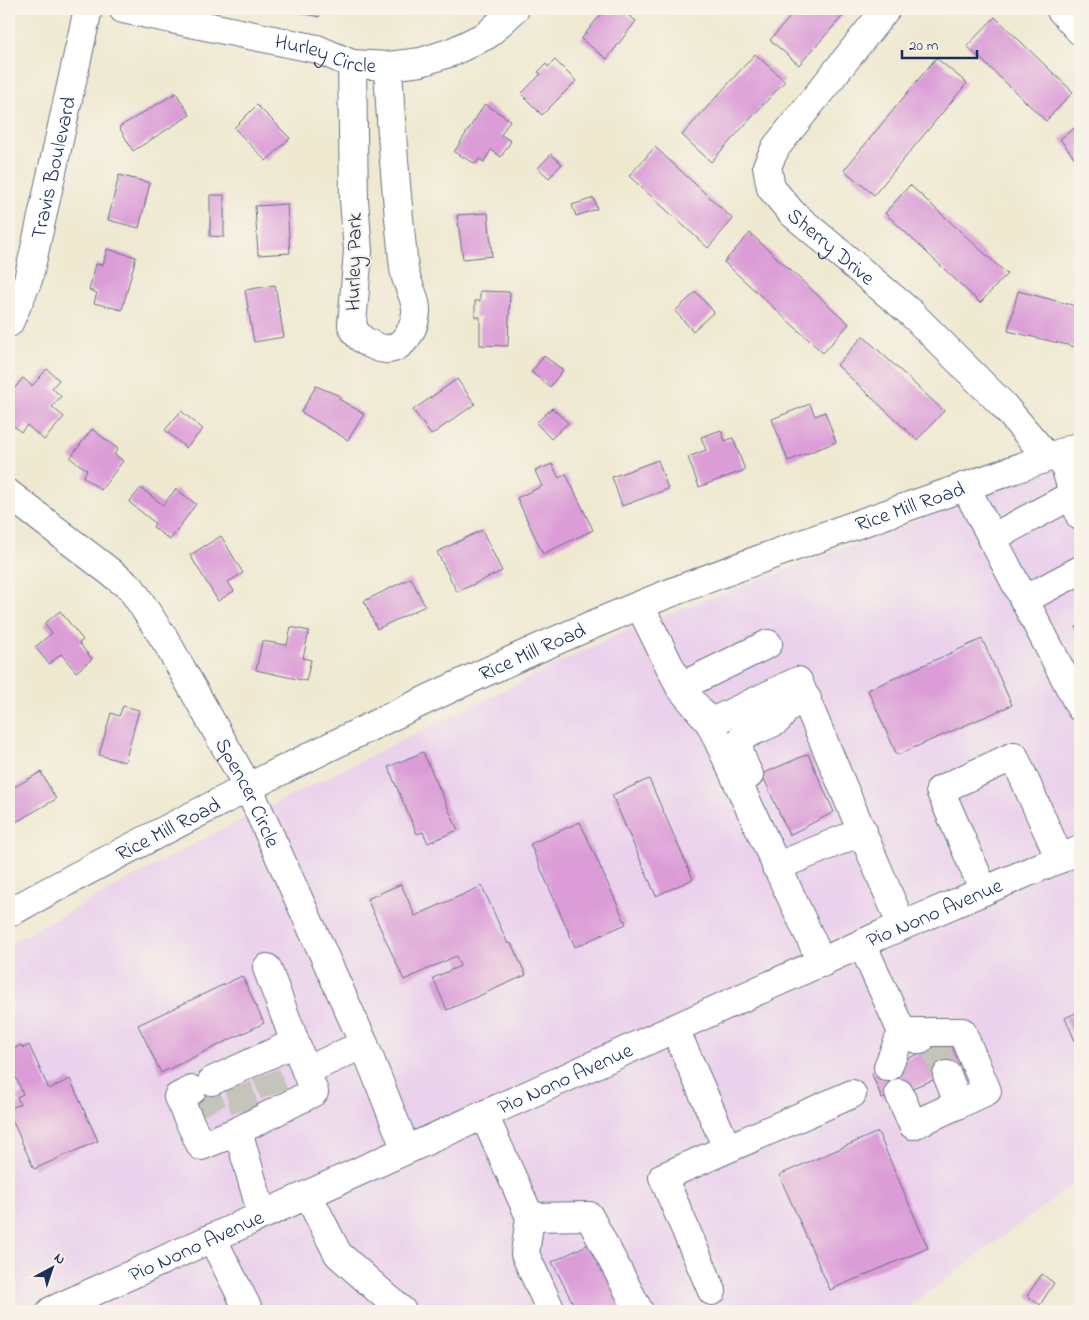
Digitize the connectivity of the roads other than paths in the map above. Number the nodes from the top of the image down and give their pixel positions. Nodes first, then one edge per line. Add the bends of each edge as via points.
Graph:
1 (88, 9) edge
2 (123, 9) edge
3 (515, 9) edge
4 (886, 9) edge
5 (1060, 9) edge
6 (1080, 31) edge
7 (352, 64) junction
8 (388, 66) junction
9 (9, 323) edge
10 (1063, 452) edge
11 (965, 486) junction
12 (9, 494) edge
13 (1077, 505) edge
14 (992, 538) junction
15 (1080, 570) edge
16 (1024, 600) junction
17 (640, 606) junction
18 (768, 644) dead end
19 (680, 687) junction
20 (797, 703) junction
21 (1080, 707) edge
22 (710, 723) junction
23 (248, 787) junction
24 (863, 831) junction
25 (1070, 854) edge
26 (783, 864) junction
27 (984, 891) junction
28 (9, 913) edge
29 (902, 926) junction
30 (862, 944) junction
31 (822, 963) junction
32 (267, 968) dead end
33 (675, 1029) junction
34 (902, 1032) junction
35 (294, 1043) junction
36 (364, 1044) junction
37 (935, 1047) tunnel mouth
38 (888, 1067) dead end
39 (306, 1071) junction
40 (947, 1075) tunnel mouth
41 (270, 1084) junction
42 (899, 1093) dead end
43 (852, 1094) dead end
44 (959, 1104) junction
45 (228, 1106) junction
46 (484, 1115) junction
47 (727, 1148) junction
48 (406, 1150) junction
49 (308, 1194) junction
50 (262, 1216) junction
51 (530, 1217) junction
52 (212, 1238) junction
53 (712, 1290) dead end
54 (51, 1311) edge
55 (249, 1311) edge
56 (402, 1311) edge
57 (551, 1311) edge
58 (639, 1311) edge

1 - 9 street, Travis Boulevard via 28,280
2 - 7 street, Hurley Circle via 317,48
3 - 8 street, Hurley Circle via 487,35 452,52 421,62
4 - 10 street, Sherry Drive via 776,147 767,166 771,188 792,213 911,313 1003,405
5 - 6 street
7 - 8 street, Hurley Circle
7 - 8 street, Hurley Park via 358,251 352,326 356,335 380,349 392,348 407,336 416,312 404,272
10 - 11 street, Rice Mill Road
10 - 13 street
11 - 14 street
11 - 17 street, Rice Mill Road via 812,539
12 - 23 street, Spencer Circle via 131,588 167,643
13 - 14 street
14 - 16 street
15 - 16 street
16 - 21 street
17 - 19 street
17 - 23 street, Rice Mill Road via 432,695
18 - 19 street
19 - 22 street
20 - 22 street via 798,681
20 - 24 street
20 - 26 street via 778,720 743,736 738,742 738,752
22 - 26 street
23 - 28 street, Rice Mill Road
23 - 36 street, Spencer Circle
24 - 26 street
24 - 29 street
25 - 27 street, Pio Nono Avenue
25 - 27 street via 1014,756 940,790
26 - 31 street
27 - 29 street, Pio Nono Avenue
29 - 30 street, Pio Nono Avenue
30 - 31 street, Pio Nono Avenue
30 - 34 street
31 - 33 street, Pio Nono Avenue
32 - 35 street
33 - 46 street, Pio Nono Avenue
33 - 47 street
34 - 37 street
34 - 38 street
34 - 44 street via 962,1032 987,1091
35 - 39 street
35 - 41 street
36 - 39 street
36 - 48 street, Spencer Circle
39 - 41 street via 314,1092
40 - 44 street
41 - 45 street
41 - 45 street
42 - 44 street via 913,1125
43 - 47 street
45 - 50 street
46 - 48 street, Pio Nono Avenue
46 - 51 street
47 - 53 street via 662,1177
48 - 49 street, Pio Nono Avenue
49 - 50 street, Pio Nono Avenue
49 - 56 street via 338,1254
50 - 52 street, Pio Nono Avenue
51 - 57 street via 525,1254
51 - 58 street via 588,1216
52 - 54 street, Pio Nono Avenue
52 - 55 street

